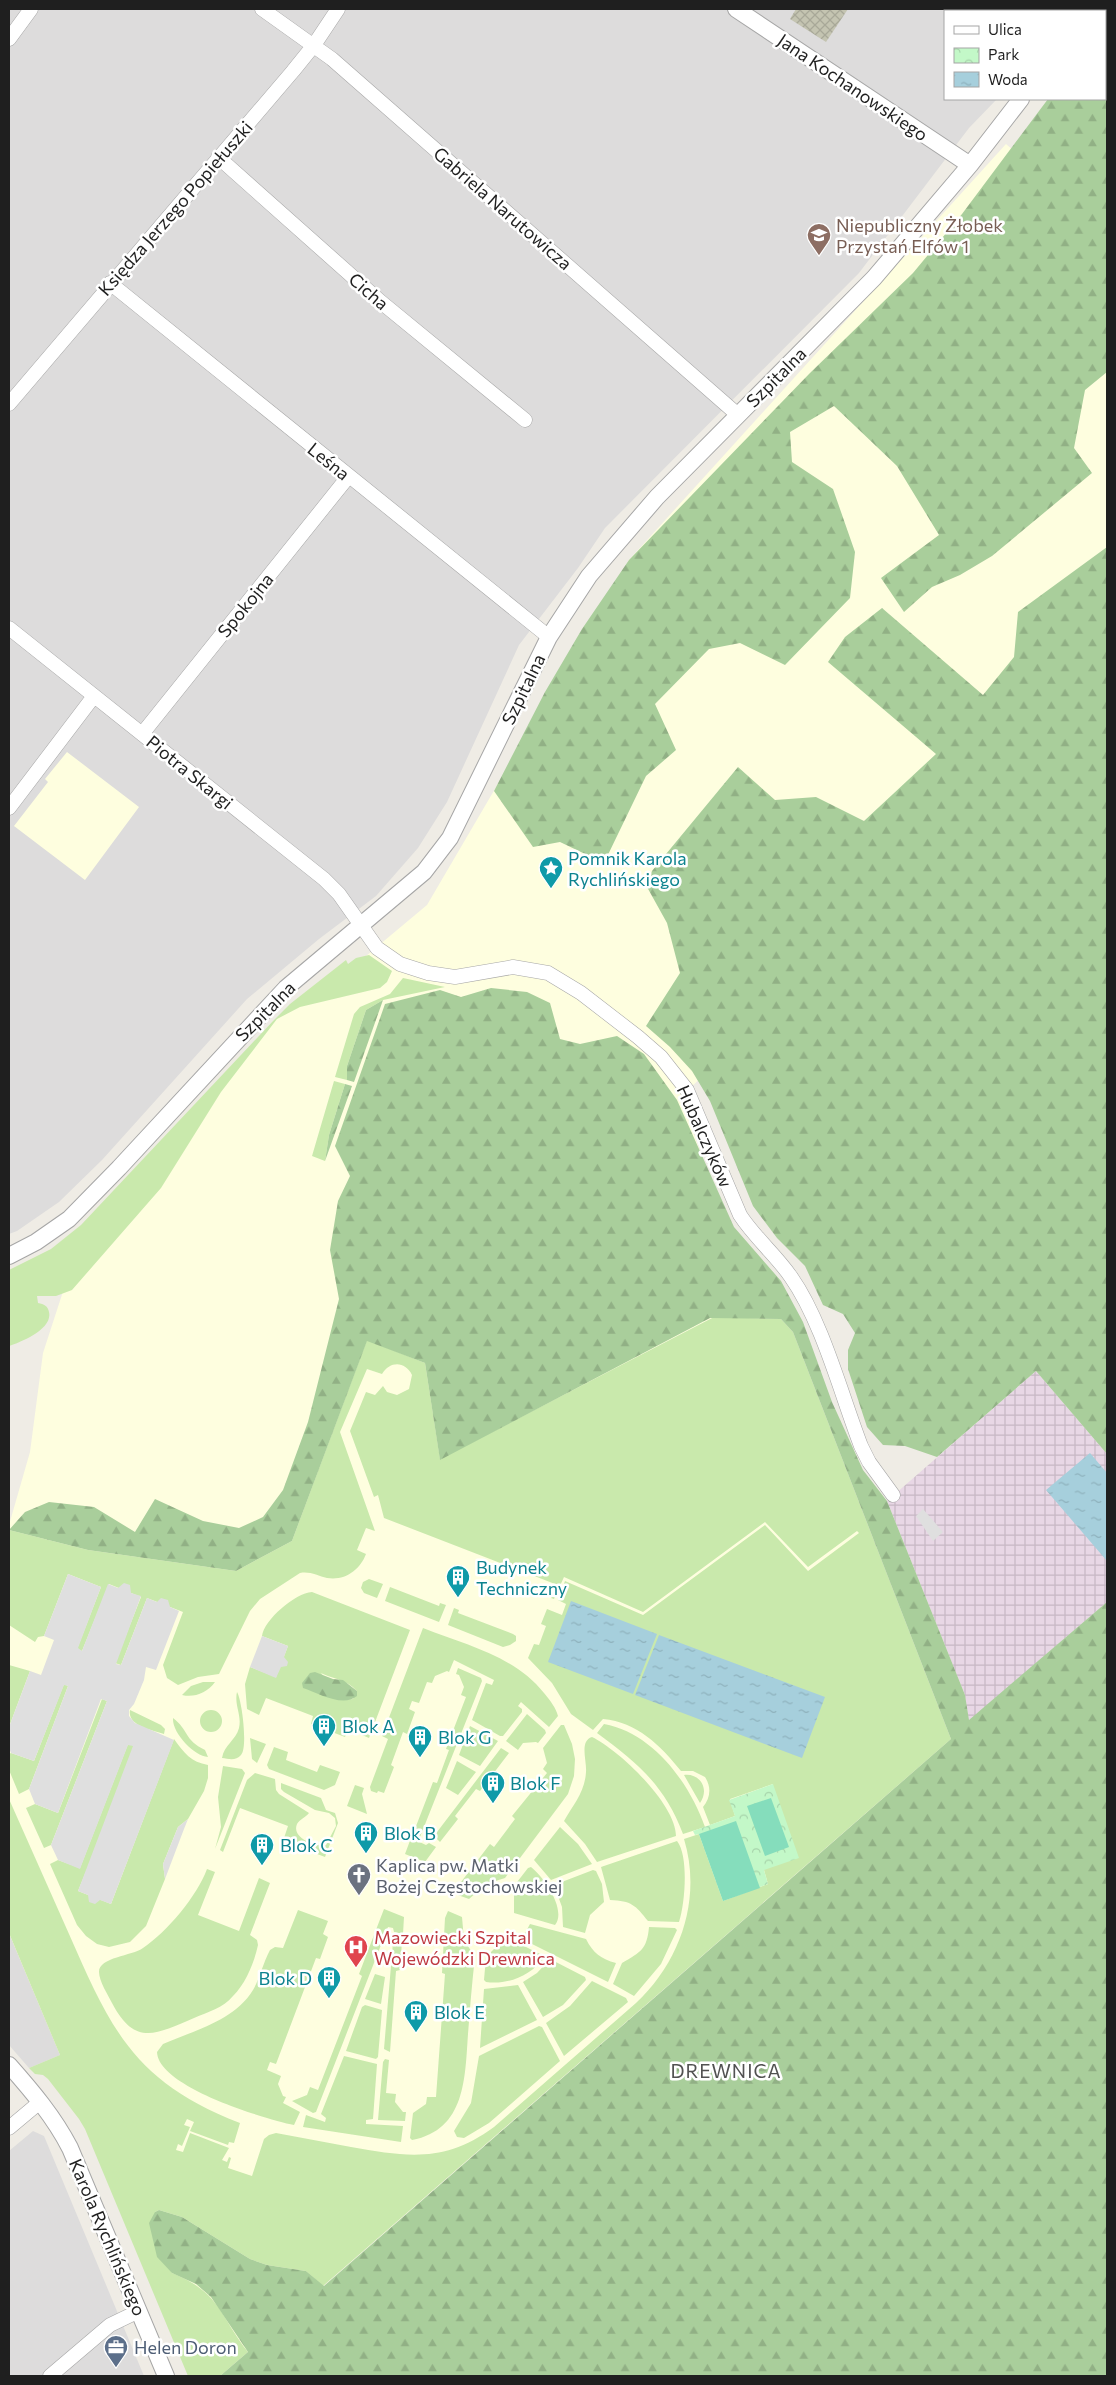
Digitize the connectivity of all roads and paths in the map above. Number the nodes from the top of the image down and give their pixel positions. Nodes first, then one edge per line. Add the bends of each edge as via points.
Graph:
1 (31, 9) edge
2 (262, 9) edge
3 (338, 9) edge
4 (736, 9) edge
5 (9, 39) edge
6 (314, 45) junction
7 (1020, 100) edge
8 (218, 156) junction
9 (970, 165) junction
10 (110, 283) junction
11 (9, 404) edge
12 (738, 415) junction
13 (525, 420) dead end
14 (348, 477) junction
15 (9, 628) edge
16 (549, 637) junction
17 (94, 696) junction
18 (142, 734) junction
19 (9, 808) edge
20 (360, 927) junction
21 (9, 1256) edge
22 (893, 1495) dead end
23 (9, 2065) edge
24 (40, 2102) junction
25 (9, 2128) edge
26 (139, 2311) junction
27 (50, 2376) edge
28 (166, 2376) edge

1 - 5 street
2 - 6 street, Gabriela Narutowicza
3 - 6 street, Księdza Jerzego Popiełuszki
4 - 9 street, Jana Kochanowskiego
6 - 8 street, Księdza Jerzego Popiełuszki
6 - 12 street, Gabriela Narutowicza
7 - 9 street, Szpitalna
8 - 10 street, Księdza Jerzego Popiełuszki
8 - 13 street, Cicha via 381,302
9 - 12 street, Szpitalna via 874,278
10 - 11 street, Księdza Jerzego Popiełuszki
10 - 14 street, Leśna
12 - 16 street, Szpitalna via 631,525 589,576
14 - 16 street, Leśna
14 - 18 street, Spokojna
15 - 17 street, Piotra Skargi
16 - 20 street, Szpitalna via 450,838 411,885
17 - 18 street, Piotra Skargi
17 - 19 street
18 - 20 street, Piotra Skargi via 324,879 339,894
20 - 21 street, Szpitalna via 260,1014 68,1219
20 - 22 street, Hubalczyków via 381,951 400,964 421,972 456,977 514,967 548,973 582,993 661,1056 687,1090 740,1215 792,1277 800,1292 821,1338 861,1446
23 - 24 street, Karola Rychlińskiego
24 - 25 street
24 - 26 street, Karola Rychlińskiego via 70,2148
26 - 27 street via 110,2325
26 - 28 street, Karola Rychlińskiego

